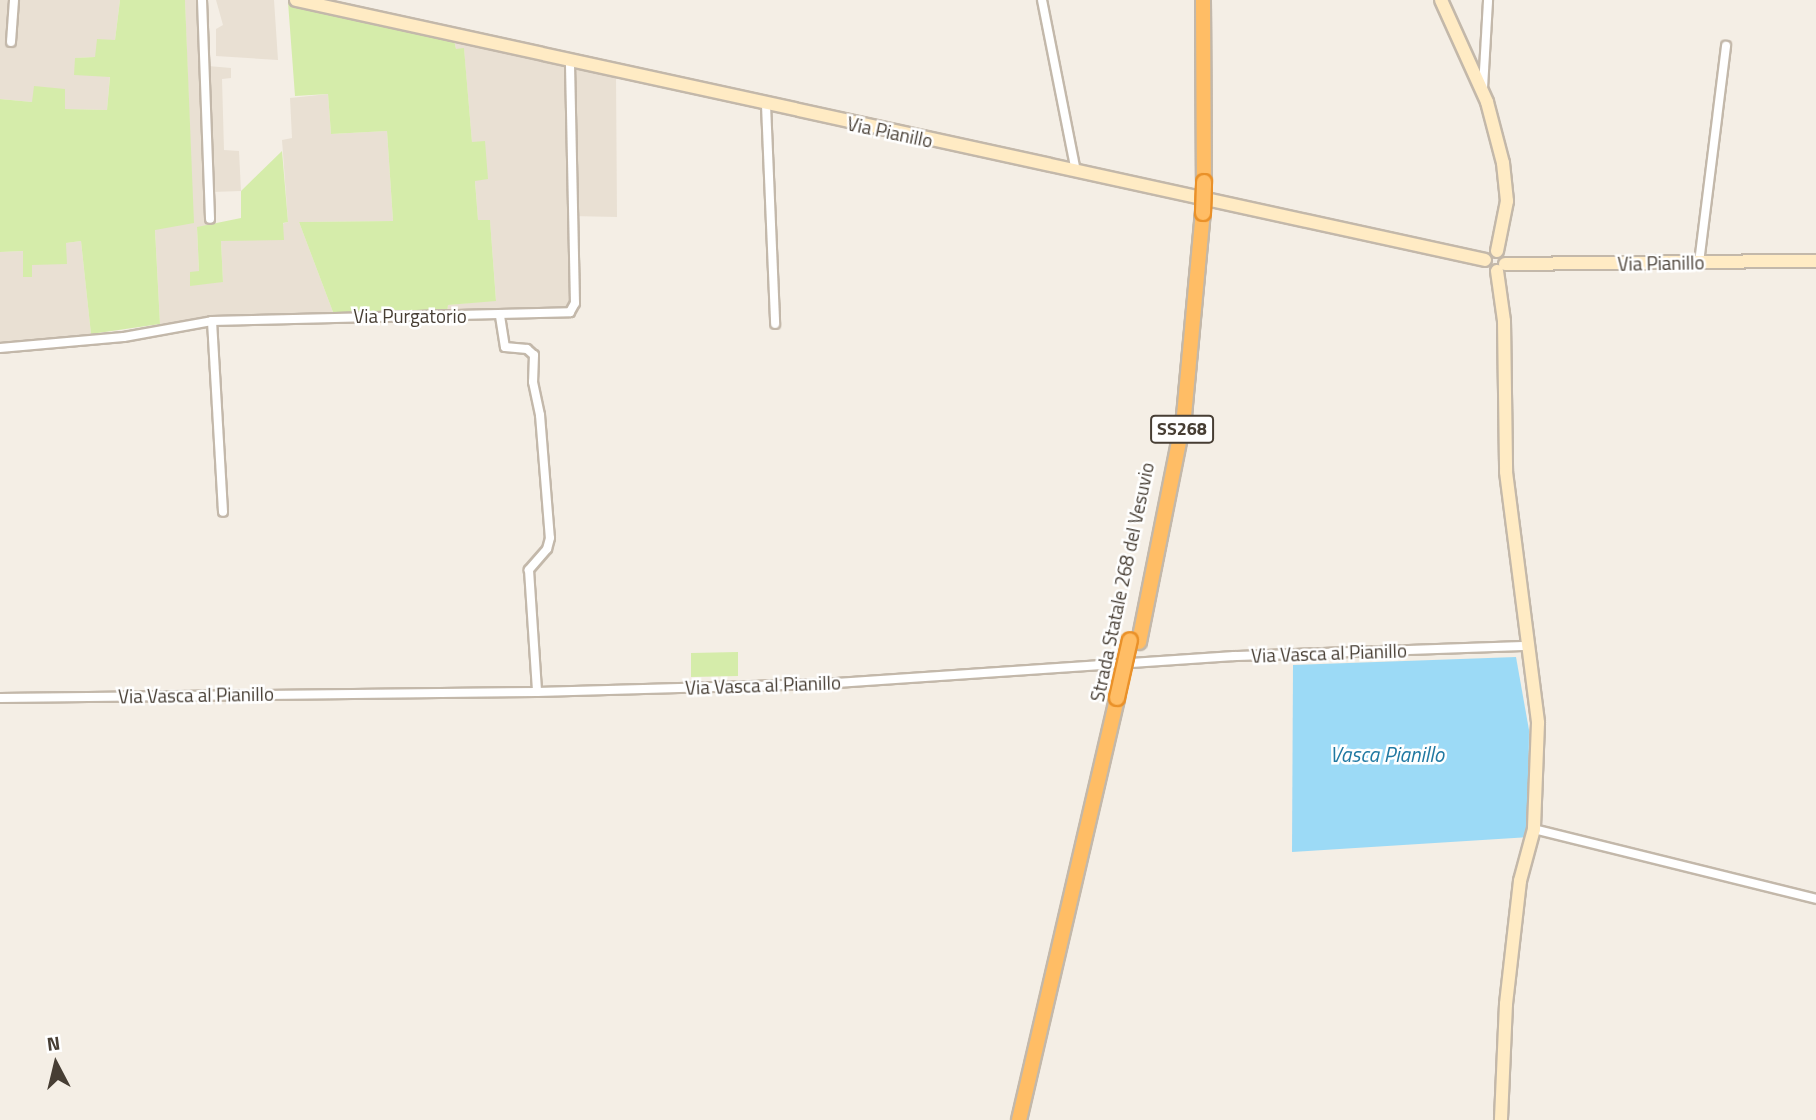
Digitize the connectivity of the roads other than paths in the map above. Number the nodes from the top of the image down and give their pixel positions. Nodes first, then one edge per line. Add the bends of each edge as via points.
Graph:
1 (14, 0) edge
2 (202, 0) edge
3 (296, 0) edge
4 (1042, 0) edge
5 (1194, 0) edge
6 (1203, 0) edge
7 (1441, 0) edge
8 (1488, 0) edge
9 (346, 6) edge
10 (11, 42) dead end
11 (1726, 46) dead end
12 (570, 62) junction
13 (1482, 92) junction
14 (766, 105) junction
15 (1076, 172) junction
16 (1200, 182) junction
17 (210, 219) dead end
18 (1497, 251) junction
19 (1485, 260) junction
20 (1816, 261) edge
21 (1699, 263) junction
22 (1501, 268) junction
23 (500, 316) junction
24 (212, 321) junction
25 (775, 324) dead end
26 (0, 348) edge
27 (223, 512) dead end
28 (1525, 646) junction
29 (537, 692) junction
30 (0, 698) edge
31 (1121, 699) junction
32 (1534, 830) junction
33 (1816, 899) edge
34 (1019, 1120) edge
35 (1029, 1120) edge
36 (1501, 1120) edge

1 - 10 street
2 - 17 street
3 - 9 street, Via Pianillo
4 - 15 street
5 - 16 highway, Strada Statale 268 del Vesuvio / SS268
6 - 16 highway, Strada Statale 268 del Vesuvio / SS268
7 - 13 street
8 - 13 street
9 - 12 street, Via Pianillo
11 - 21 street
12 - 14 street, Via Pianillo
12 - 23 street, Via Purgatorio via 575,303 562,315
13 - 18 street via 1500,153 1507,201
14 - 15 street, Via Pianillo
14 - 25 street
15 - 19 street, Via Pianillo
16 - 31 highway, Strada Statale 268 del Vesuvio / SS268 via 1184,416
18 - 19 street
18 - 22 street
19 - 22 street via 1489,269
20 - 21 street, Via Pianillo
21 - 22 street, Via Pianillo
22 - 28 street via 1506,472
23 - 24 street, Via Purgatorio
23 - 29 street via 505,347 527,349 534,355 533,382 540,415 550,538 547,549 528,570
24 - 26 street, Via Purgatorio via 124,337
24 - 27 street
28 - 29 street, Via Vasca al Pianillo via 1234,656 822,684
28 - 32 street via 1538,723
29 - 30 street, Via Vasca al Pianillo
31 - 34 highway, Strada Statale 268 del Vesuvio / SS268
31 - 35 highway, Strada Statale 268 del Vesuvio / SS268
32 - 33 street
32 - 36 street via 1520,881 1506,1004

